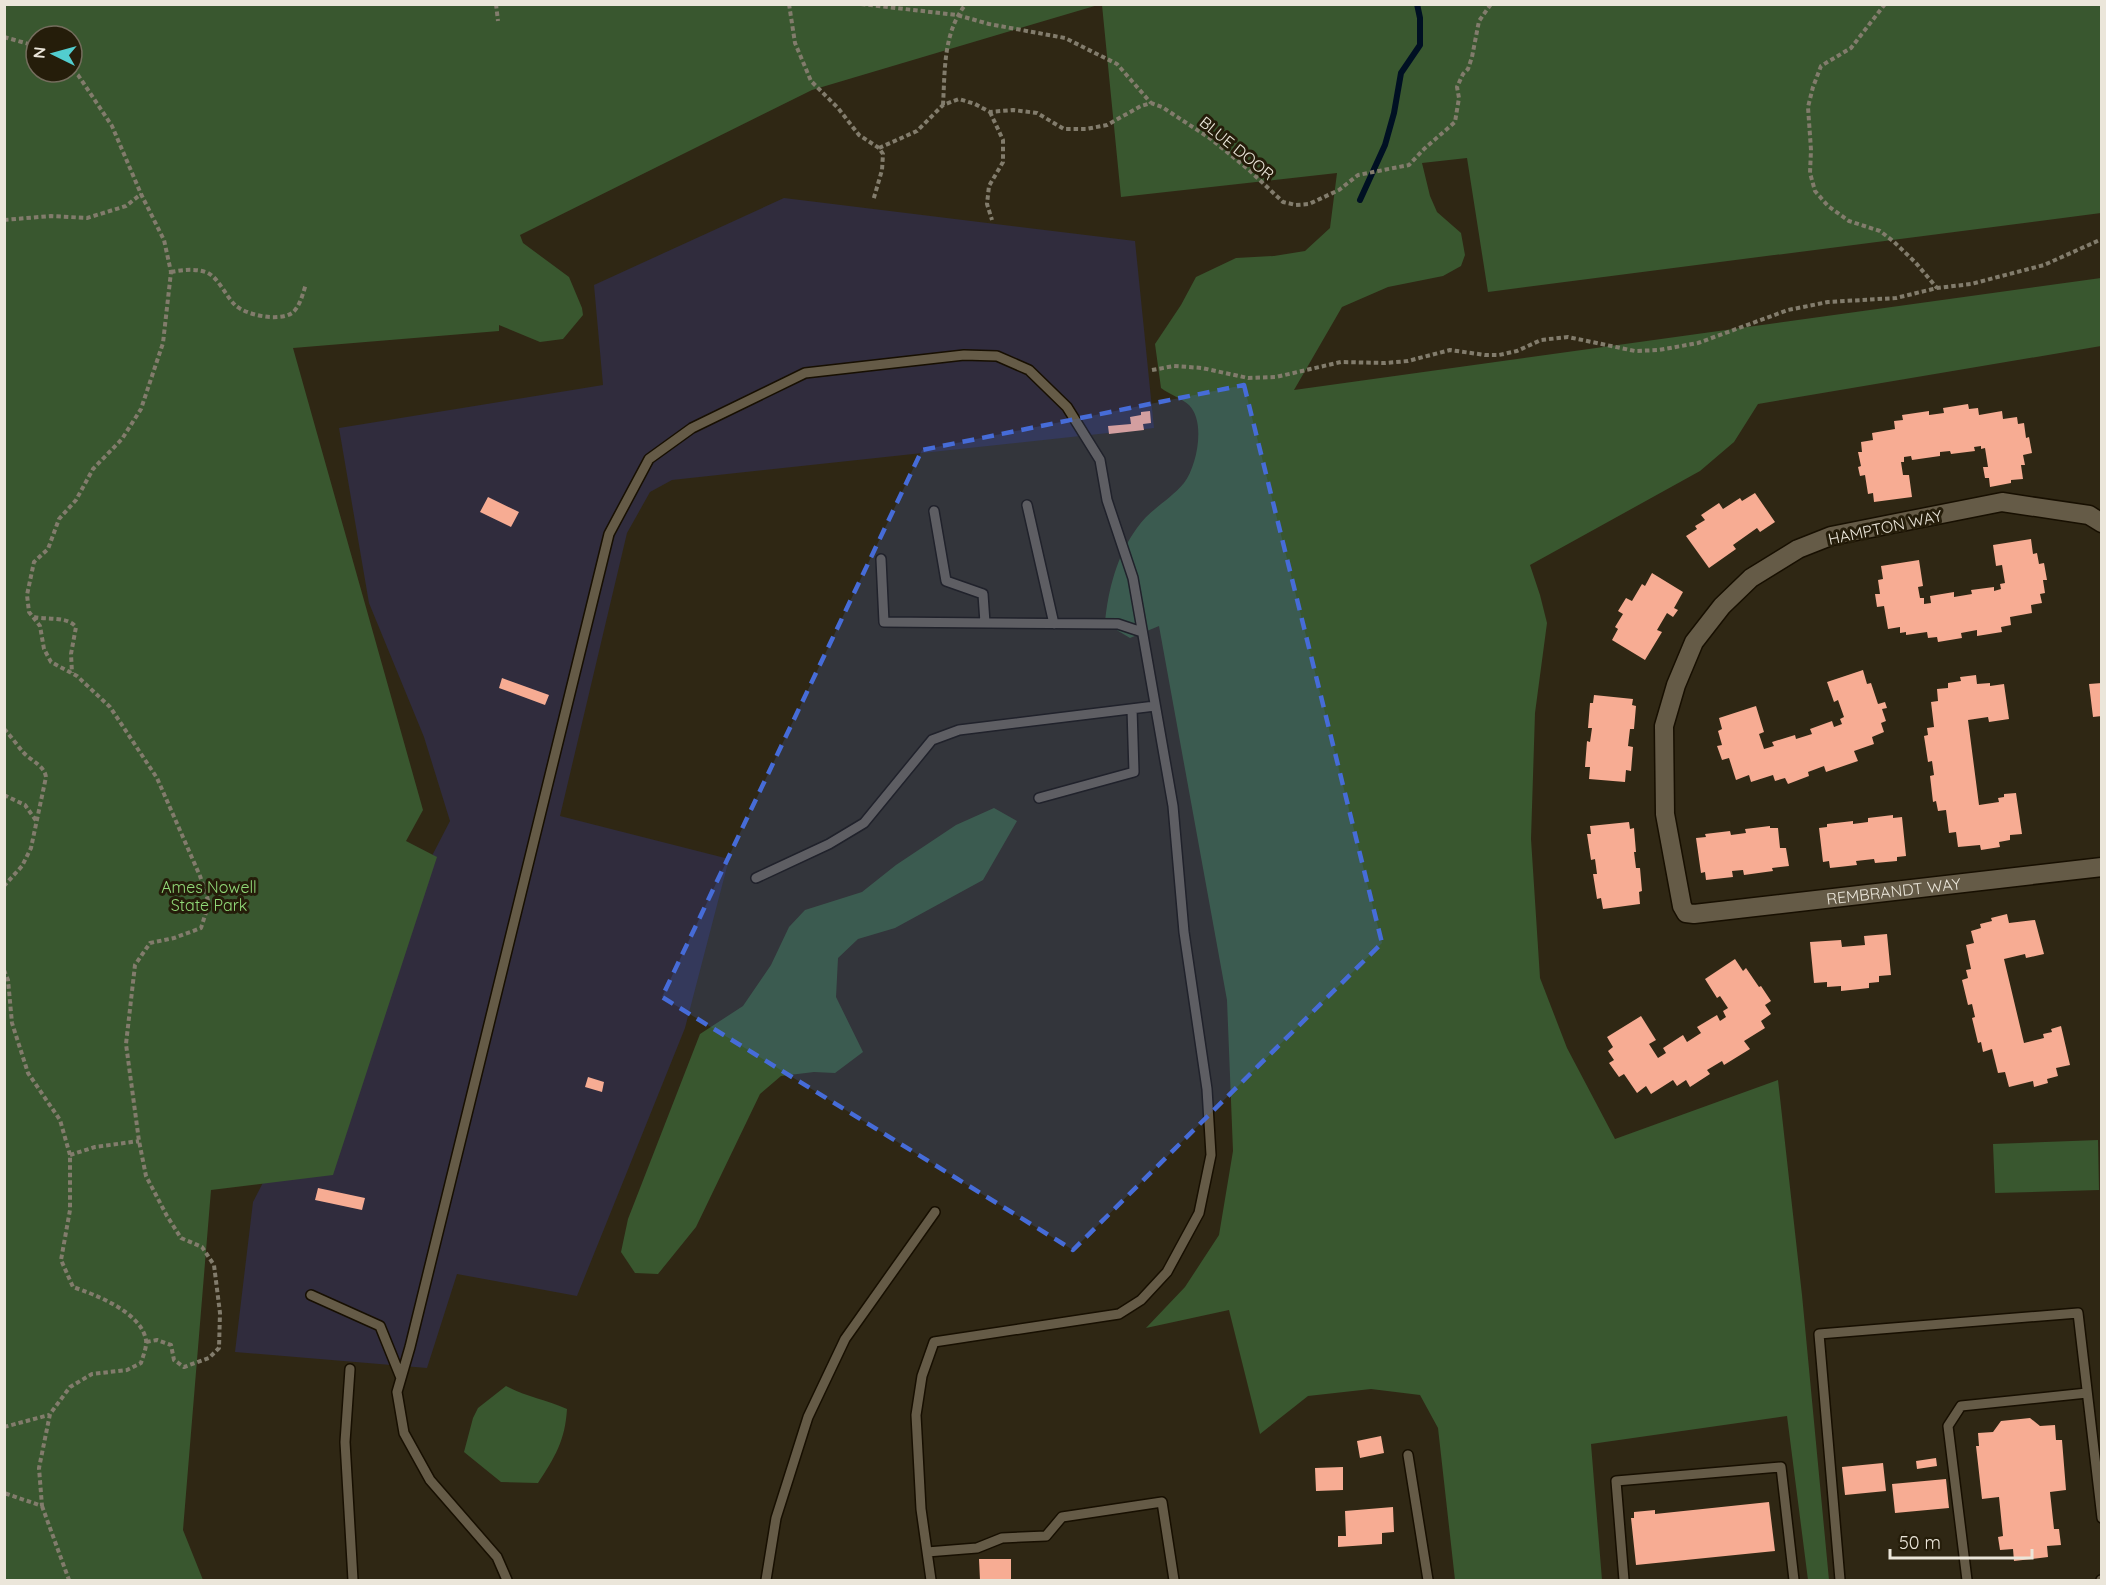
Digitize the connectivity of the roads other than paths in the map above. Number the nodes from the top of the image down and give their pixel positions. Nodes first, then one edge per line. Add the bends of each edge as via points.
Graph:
1 (1027, 505) dead end
2 (934, 511) dead end
3 (2102, 523) edge
4 (881, 559) dead end
5 (985, 623) junction
6 (1054, 624) junction
7 (1142, 632) junction
8 (1155, 706) junction
9 (1132, 709) junction
10 (1039, 798) dead end
11 (2102, 867) edge
12 (756, 878) dead end
13 (1686, 913) joint
14 (935, 1212) dead end
15 (311, 1295) dead end
16 (350, 1370) dead end
17 (402, 1378) junction
18 (2087, 1393) junction
19 (1408, 1455) dead end
20 (2102, 1518) edge
21 (927, 1552) junction
22 (353, 1581) edge
23 (507, 1581) edge
24 (766, 1581) edge
25 (931, 1581) edge
26 (1174, 1581) edge
27 (1428, 1581) edge
28 (1624, 1581) edge
29 (1794, 1581) edge
30 (1840, 1581) edge
31 (1967, 1581) edge

1 - 6 lane
2 - 5 lane via 946,581 983,594
3 - 13 street, HAMPTON WAY via 2089,515 2002,502 1831,537 1798,549 1750,578 1694,642 1664,726 1665,814
4 - 5 lane via 884,622
5 - 6 lane
6 - 7 lane via 1118,624
7 - 8 lane
7 - 17 lane via 1133,578 1107,500 1100,460 1067,407 1029,370 997,356 964,355 805,373 692,428 649,459 609,534
8 - 9 lane
8 - 21 lane via 1173,806 1184,933 1207,1089 1211,1155 1200,1213 1167,1272 1141,1300 1119,1314 934,1342 922,1376 916,1415
9 - 10 lane via 1134,772
9 - 12 lane via 959,730 932,740 864,823
11 - 13 street, REMBRANDT WAY
14 - 24 lane via 845,1340 808,1418 776,1518
15 - 17 lane via 380,1326
16 - 22 lane via 345,1442
17 - 23 lane via 398,1392 404,1433 430,1480 497,1557
18 - 20 lane
18 - 30 lane via 2078,1313 1819,1334
18 - 31 lane via 1961,1406 1948,1426
19 - 27 lane
21 - 25 lane
21 - 26 lane via 977,1548 1002,1538 1046,1536 1062,1517 1162,1502
28 - 29 lane via 1616,1481 1781,1467

